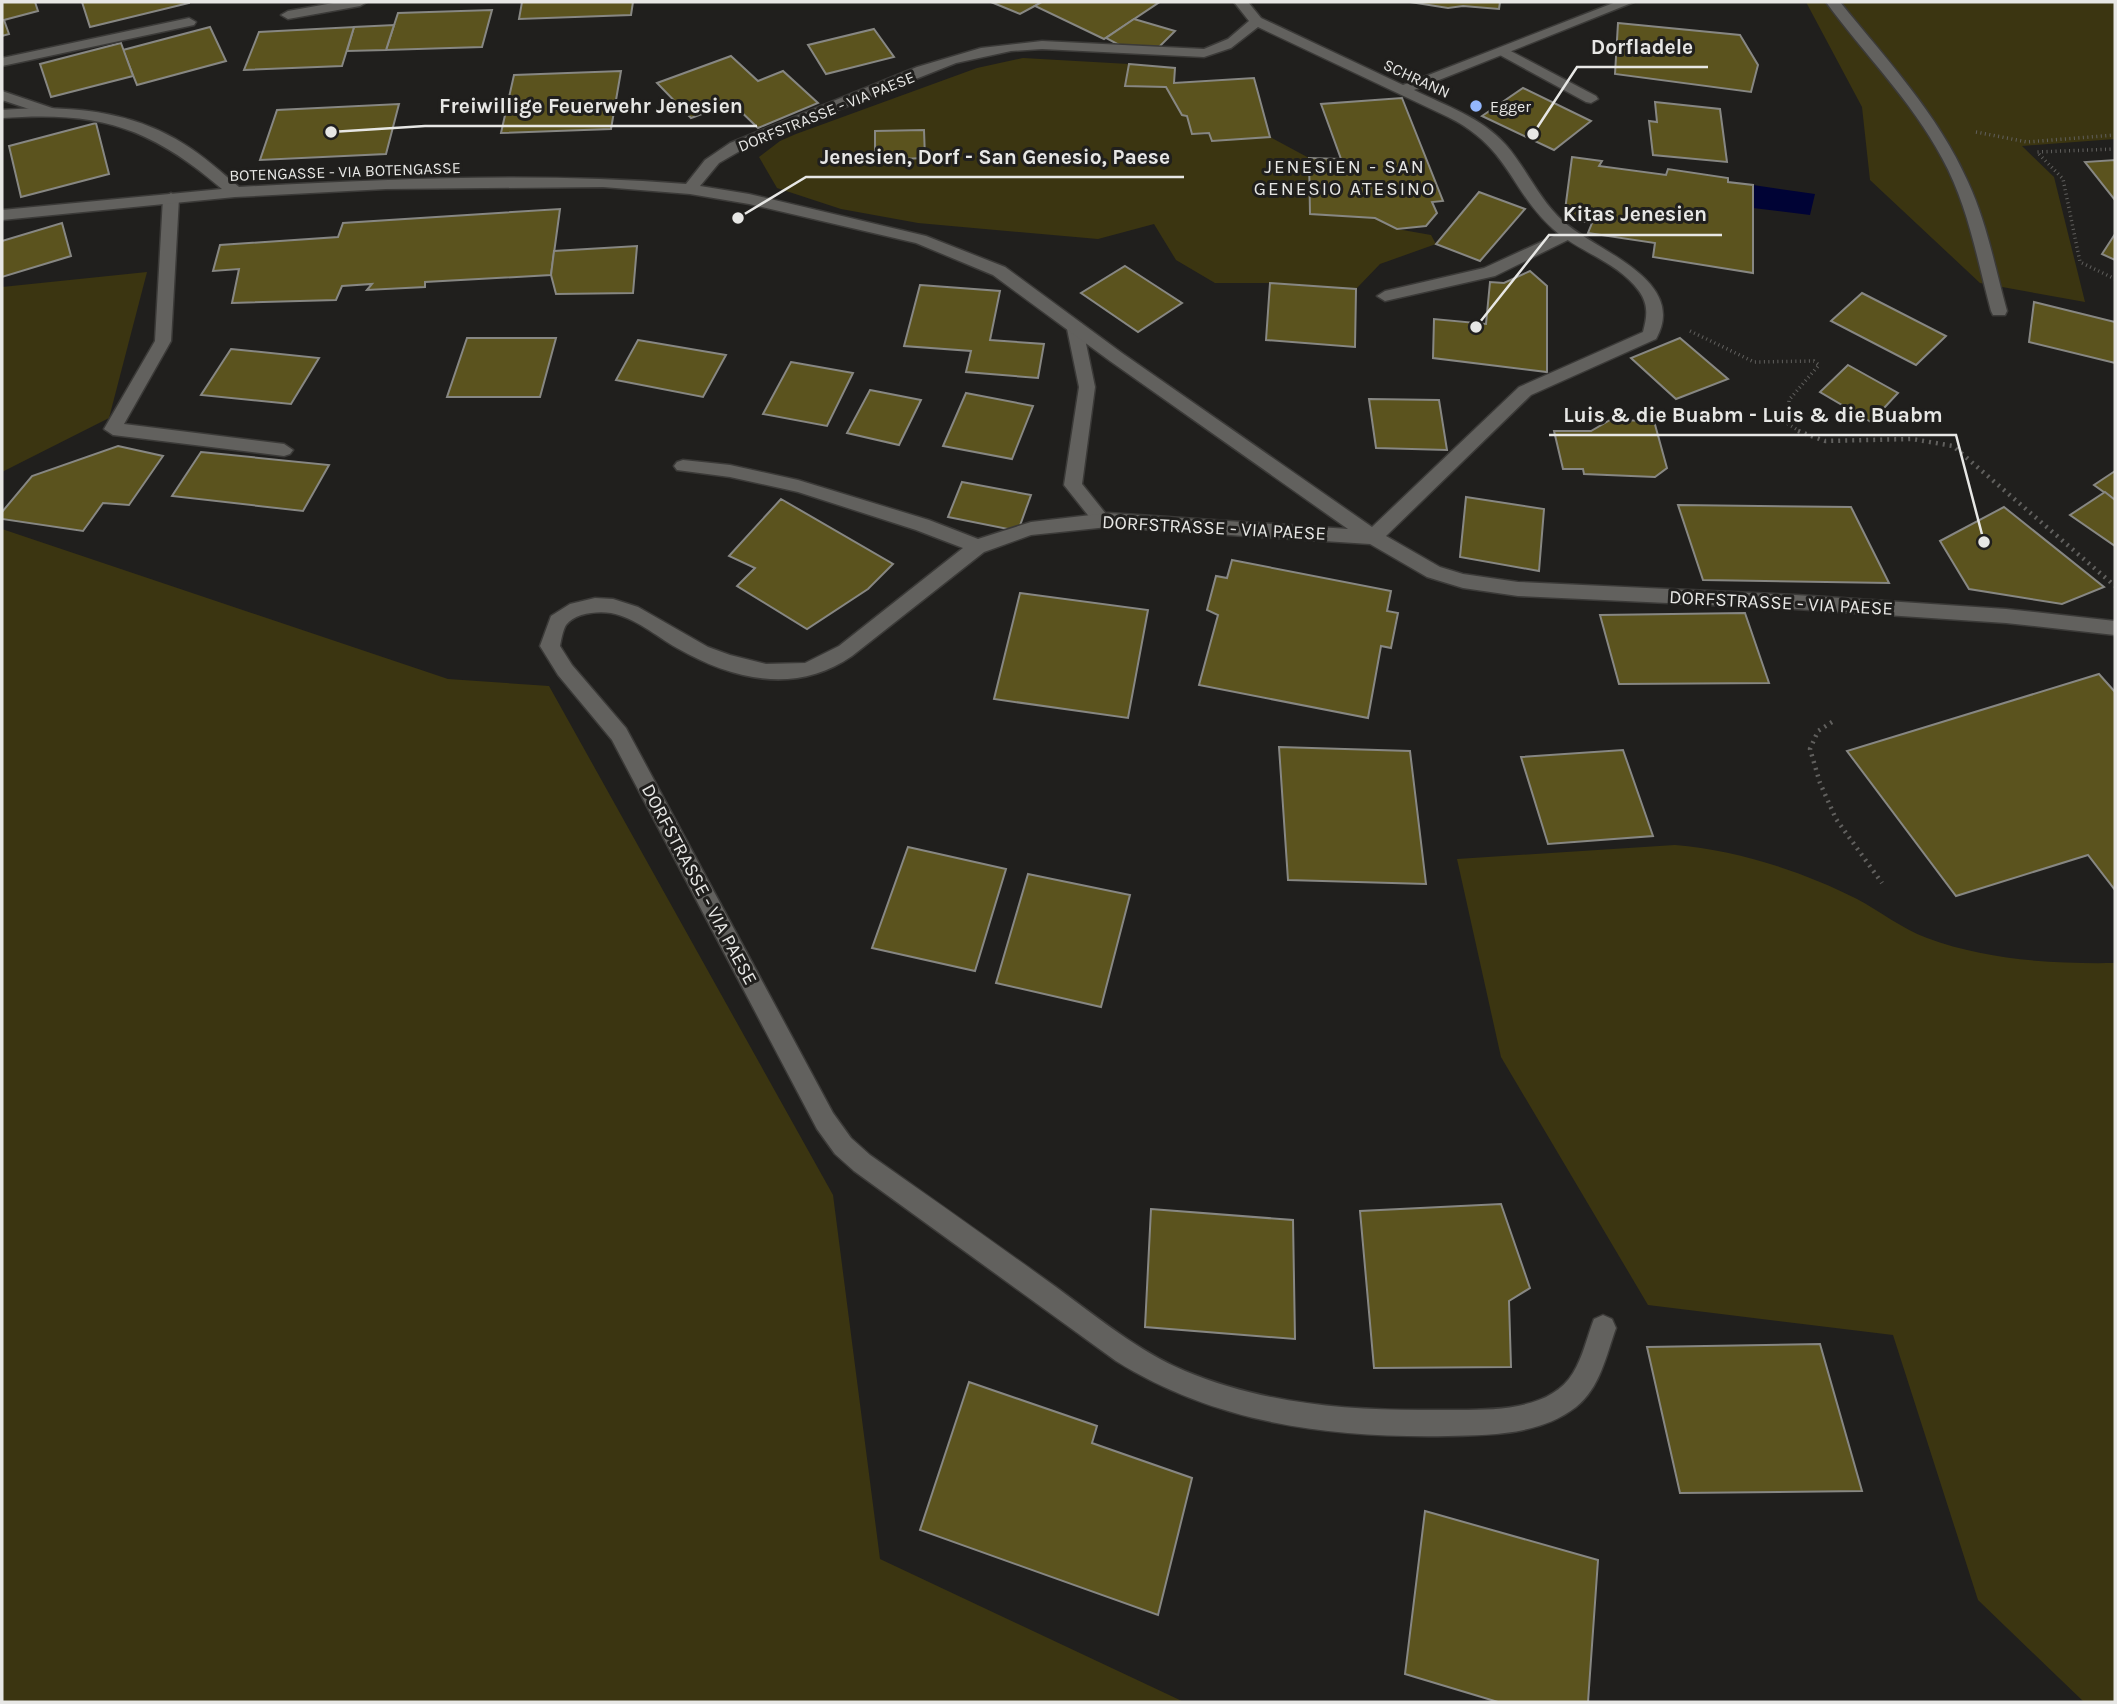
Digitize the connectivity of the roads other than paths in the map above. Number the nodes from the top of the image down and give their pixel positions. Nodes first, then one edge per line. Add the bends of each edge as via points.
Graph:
1 (360, 2) edge
2 (1241, 2) edge
3 (1627, 2) edge
4 (1833, 2) edge
5 (288, 15) dead end
6 (1256, 21) junction
7 (189, 22) dead end
8 (1503, 51) junction
9 (2, 62) edge
10 (1402, 90) junction
11 (2, 95) edge
12 (1591, 99) dead end
13 (50, 112) junction
14 (2, 114) edge
15 (690, 189) junction
16 (235, 192) junction
17 (171, 198) junction
18 (2, 215) edge
19 (1569, 234) junction
20 (1385, 296) dead end
21 (1999, 311) dead end
22 (1074, 324) junction
23 (284, 450) dead end
24 (683, 466) dead end
25 (1101, 519) junction
26 (1373, 537) junction
27 (978, 547) junction
28 (2115, 628) edge
29 (1603, 1328) dead end

1 - 5 street
2 - 6 street
3 - 8 street
4 - 21 street via 1927,123 1962,183
6 - 10 street, SCHRANN
6 - 15 street, DORFSTRASSE - VIA PAESE via 1236,43 1204,53 1017,45 972,54 748,141 715,159
7 - 9 street
8 - 10 street
8 - 12 street
10 - 19 street, SCHRANN via 1489,136 1515,165 1542,208
11 - 13 street
13 - 14 street
13 - 16 street via 107,118 146,129 178,146
15 - 16 street, BOTENGASSE - VIA BOTENGASSE via 603,182
15 - 22 street, DORFSTRASSE - VIA PAESE via 921,239 999,271
16 - 17 street, BOTENGASSE - VIA BOTENGASSE
17 - 18 street, BOTENGASSE - VIA BOTENGASSE
17 - 23 street via 163,341 113,429
19 - 20 street via 1489,272
19 - 26 street, SCHRANN via 1631,271 1655,313 1650,335 1525,391
22 - 25 street via 1087,387 1073,485
22 - 26 street, DORFSTRASSE - VIA PAESE
24 - 27 street via 729,469 797,485
25 - 26 street, DORFSTRASSE - VIA PAESE
25 - 27 street, DORFSTRASSE - VIA PAESE via 1038,528
26 - 28 street, DORFSTRASSE - VIA PAESE via 1434,572 1490,587 1796,602
27 - 29 street, DORFSTRASSE - VIA PAESE via 836,658 804,671 761,671 701,652 614,606 582,606 558,621 552,633 550,646 557,661 616,729 825,1122 843,1146 1127,1354 1175,1380 1262,1409 1380,1425 1488,1422 1528,1416 1556,1406 1580,1385

